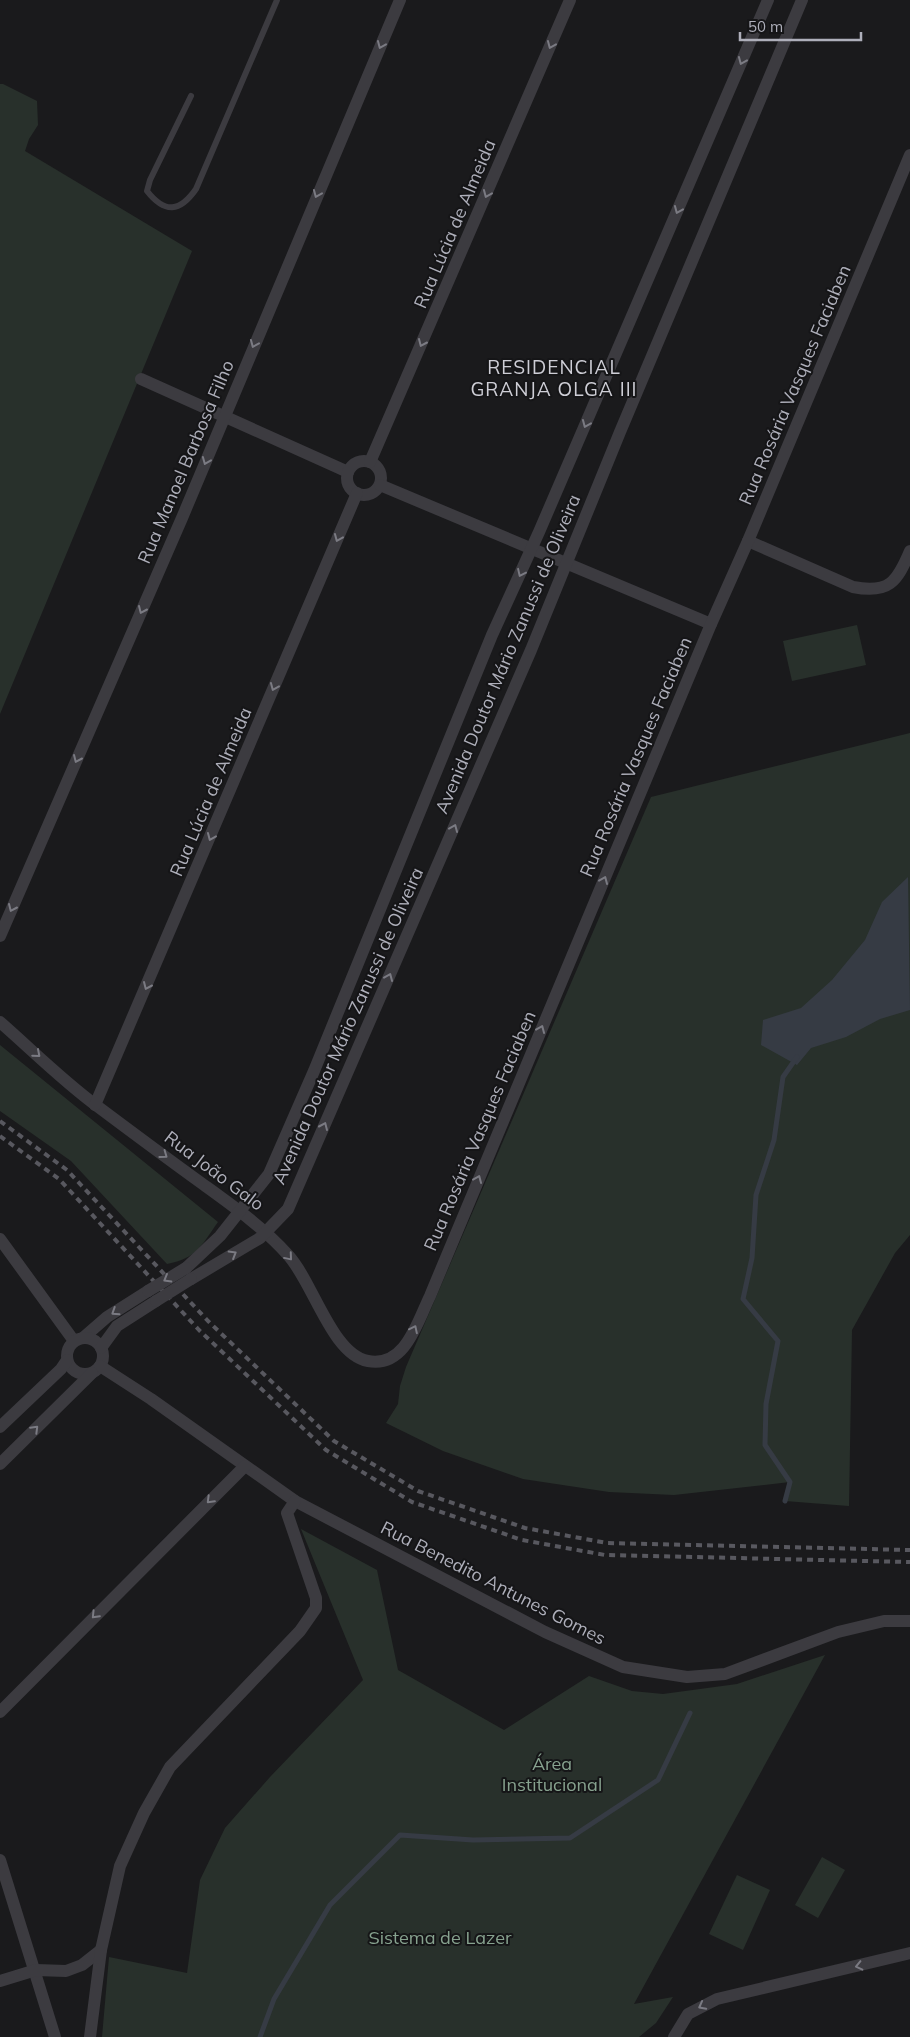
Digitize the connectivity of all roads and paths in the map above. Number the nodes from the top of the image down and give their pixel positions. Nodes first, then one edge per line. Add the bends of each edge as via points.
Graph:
1 (277, 0) edge
2 (400, 0) edge
3 (570, 0) edge
4 (768, 0) edge
5 (802, 0) edge
6 (191, 96) dead end
7 (910, 155) edge
8 (141, 379) dead end
9 (224, 416) junction
10 (370, 462) junction
11 (348, 472) junction
12 (380, 485) junction
13 (357, 493) junction
14 (748, 541) junction
15 (531, 550) junction
16 (910, 551) edge
17 (565, 564) junction
18 (711, 624) junction
19 (0, 936) edge
20 (0, 1022) edge
21 (95, 1104) junction
22 (240, 1212) junction
23 (265, 1233) junction
24 (0, 1239) edge
25 (189, 1274) junction
26 (79, 1339) junction
27 (101, 1348) junction
28 (66, 1360) junction
29 (381, 1360) joint
30 (96, 1370) junction
31 (0, 1428) edge
32 (0, 1464) edge
33 (245, 1466) junction
34 (295, 1501) junction
35 (910, 1621) edge
36 (0, 1712) edge
37 (0, 1860) edge
38 (101, 1950) junction
39 (909, 1955) edge
40 (36, 1970) junction
41 (0, 1981) edge
42 (54, 2037) edge
43 (90, 2037) edge
44 (674, 2037) edge

1 - 6 lane via 196,189 181,206 168,208 156,202 147,191
2 -> 9 street, Rua Manoel Barbosa Filho
3 -> 10 street, Rua Lúcia de Almeida
4 -> 15 street, Avenida Doutor Mário Zanussi de Oliveira
5 - 17 street, Avenida Doutor Mário Zanussi de Oliveira
7 - 14 street, Rua Rosária Vasques Faciaben
8 - 9 street
9 - 11 street
9 -> 19 street, Rua Manoel Barbosa Filho
10 - 11 street via 355,463
10 - 12 street via 380,471
11 - 13 street via 348,483
12 - 13 street via 370,494
12 - 15 street
13 -> 21 street, Rua Lúcia de Almeida
14 - 16 street via 854,587 872,591 894,581
14 - 18 street, Rua Rosária Vasques Faciaben
15 - 17 street
15 -> 22 street, Avenida Doutor Mário Zanussi de Oliveira via 492,635 273,1166
17 - 18 street
23 -> 17 street, Avenida Doutor Mário Zanussi de Oliveira via 288,1209 527,660
29 -> 18 street, Rua Rosária Vasques Faciaben via 392,1358 403,1350 430,1296
20 -> 21 street, Rua João Galo
21 -> 22 street, Rua João Galo
22 - 23 street, Rua João Galo
22 - 25 street, Avenida Doutor Mário Zanussi de Oliveira
25 -> 23 street, Avenida Doutor Mário Zanussi de Oliveira
23 -> 29 street, Rua João Galo via 289,1256 306,1279 342,1345 354,1357 369,1362
24 - 26 street
25 -> 26 street, bridge via 148,1290
25 - 27 street, bridge via 156,1301 117,1326
26 - 27 street via 94,1340
26 - 28 street via 67,1349
27 - 30 street via 103,1357
28 - 30 street via 81,1374
28 - 31 street via 61,1369
32 -> 30 street
30 - 33 street, Rua Benedito Antunes Gomes via 150,1399
33 - 34 street, Rua Benedito Antunes Gomes
33 -> 36 street
34 - 35 street, Rua Benedito Antunes Gomes via 546,1632 623,1667 687,1677 725,1674 838,1632 884,1621
34 - 38 street via 287,1513 316,1598 316,1608 300,1630 170,1767 120,1866
37 - 40 street
38 - 40 street via 82,1966 66,1971
38 - 43 street
39 -> 44 street via 717,1999 688,2014
40 - 41 street
40 - 42 street

